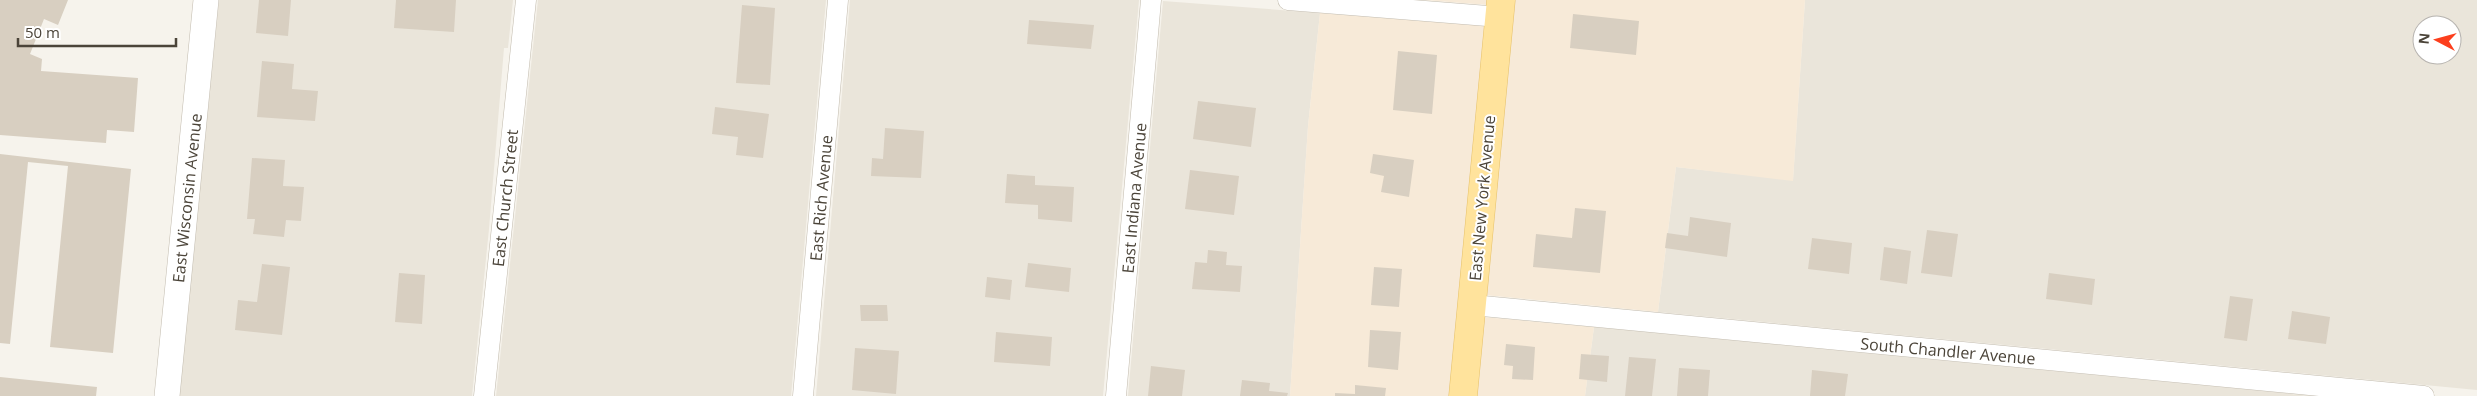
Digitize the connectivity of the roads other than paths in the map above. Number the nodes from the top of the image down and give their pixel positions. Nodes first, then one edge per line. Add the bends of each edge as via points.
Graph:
1 (206, 0) edge
2 (526, 0) edge
3 (838, 0) edge
4 (1152, 0) edge
5 (1288, 0) edge
6 (1500, 8) edge
7 (1472, 305) junction
8 (167, 396) edge
9 (484, 396) edge
10 (803, 396) edge
11 (1116, 396) edge
12 (1463, 396) edge
13 (2424, 396) edge

1 - 8 street, East Wisconsin Avenue
2 - 9 street, East Church Street
3 - 10 street, East Rich Avenue
4 - 11 street, East Indiana Avenue
5 - 6 street
6 - 7 main road, East New York Avenue
7 - 12 main road, East New York Avenue
7 - 13 street, South Chandler Avenue

